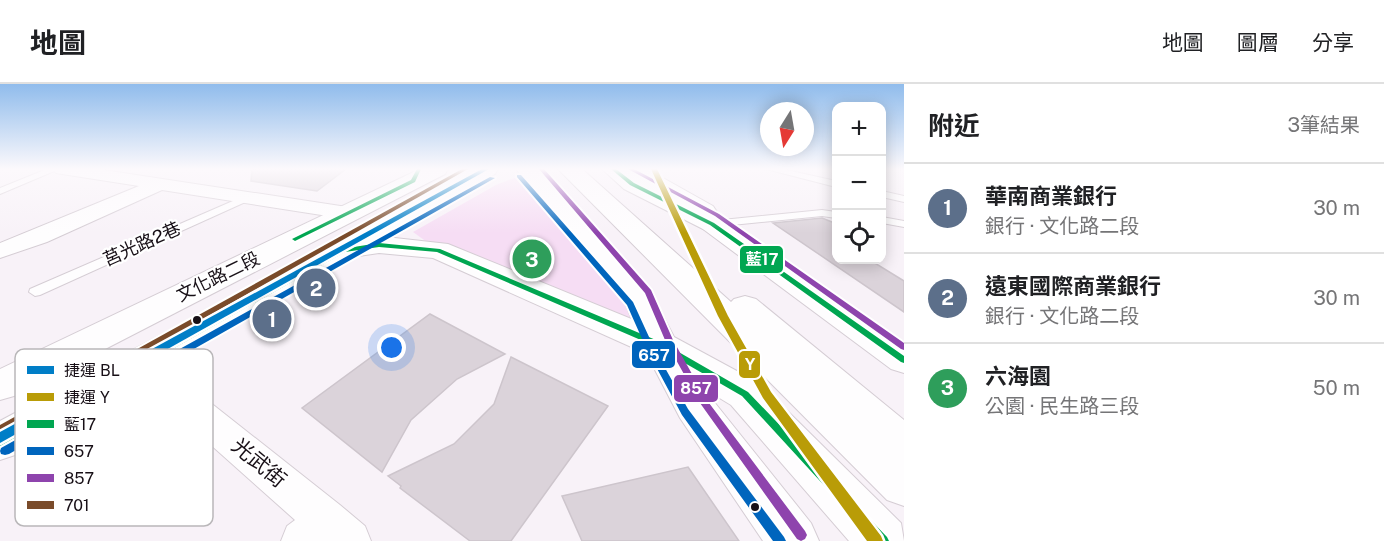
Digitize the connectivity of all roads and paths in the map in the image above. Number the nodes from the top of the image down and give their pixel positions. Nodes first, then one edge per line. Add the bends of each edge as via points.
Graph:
1 (146, 190) edge
2 (208, 190) edge
3 (390, 190) edge
4 (450, 190) edge
5 (546, 190) edge
6 (592, 190) edge
7 (612, 190) edge
8 (645, 190) edge
9 (667, 190) edge
10 (886, 195) edge
11 (249, 197) junction
12 (904, 199) edge
13 (347, 213) junction
14 (832, 214) edge
15 (886, 221) edge
16 (712, 224) junction
17 (904, 224) edge
18 (0, 250) edge
19 (343, 250) junction
20 (35, 292) dead end
21 (660, 345) junction
22 (74, 349) edge
23 (164, 349) edge
24 (904, 360) edge
25 (15, 379) edge
26 (0, 386) edge
27 (213, 431) edge
28 (15, 433) edge
29 (0, 442) edge
30 (904, 445) edge
31 (904, 485) edge
32 (326, 534) edge
33 (793, 541) edge
34 (883, 541) edge

1 - 18 street
2 - 11 street
3 - 13 main road, 文化路二段
4 - 19 main road, 文化路二段
5 - 21 main road via 639,298
6 - 31 main road
7 - 30 main road
8 - 16 main road
9 - 16 main road via 704,211
10 - 12 lane
11 - 13 street
11 - 20 lane, 莒光路2巷
13 - 22 main road, 文化路二段
14 - 16 lane
15 - 17 lane
16 - 24 main road
19 - 21 main road via 379,245 438,250
19 - 23 main road, 文化路二段
21 - 33 main road via 694,408
21 - 34 main road via 745,394
25 - 26 main road, 文化路二段
27 - 32 street, 光武街
28 - 29 main road, 文化路二段

